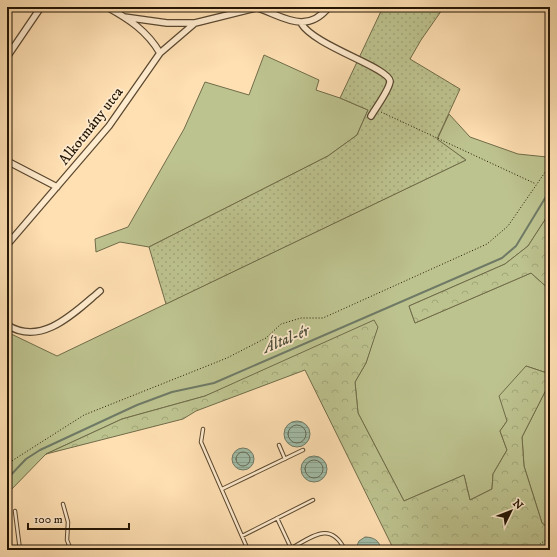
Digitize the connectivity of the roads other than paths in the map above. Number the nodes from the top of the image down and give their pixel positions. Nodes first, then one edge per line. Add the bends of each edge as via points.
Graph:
1 (41, 7) edge
2 (107, 7) edge
3 (259, 7) edge
4 (329, 7) edge
5 (124, 17) junction
6 (195, 23) junction
7 (301, 23) junction
8 (160, 53) junction
9 (7, 57) edge
10 (371, 116) dead end
11 (7, 161) edge
12 (57, 187) junction
13 (7, 245) edge
14 (100, 291) dead end
15 (7, 325) edge
16 (203, 429) dead end
17 (279, 445) dead end
18 (303, 450) dead end
19 (285, 459) junction
20 (222, 489) junction
21 (313, 500) dead end
22 (63, 504) dead end
23 (15, 511) dead end
24 (277, 518) junction
25 (242, 536) junction
26 (289, 549) edge
27 (20, 550) edge
28 (71, 550) edge
29 (248, 550) edge
30 (345, 550) edge

1 - 9 street
2 - 5 street
3 - 6 street
3 - 7 street
4 - 7 street via 319,16
5 - 6 street
5 - 8 street via 146,33
6 - 8 street, Alkotmány utca
7 - 10 street via 309,34 388,77 388,88
8 - 12 street, Alkotmány utca via 109,126
11 - 12 street
12 - 13 street, Alkotmány utca
14 - 15 street via 60,324 38,331 20,331
16 - 20 lane via 200,435 201,442
17 - 19 lane
18 - 19 lane
19 - 20 lane
20 - 25 lane
21 - 24 lane
22 - 28 lane
23 - 27 lane
24 - 25 lane
24 - 26 lane
25 - 29 lane
26 - 30 lane via 318,534 327,533 339,538

